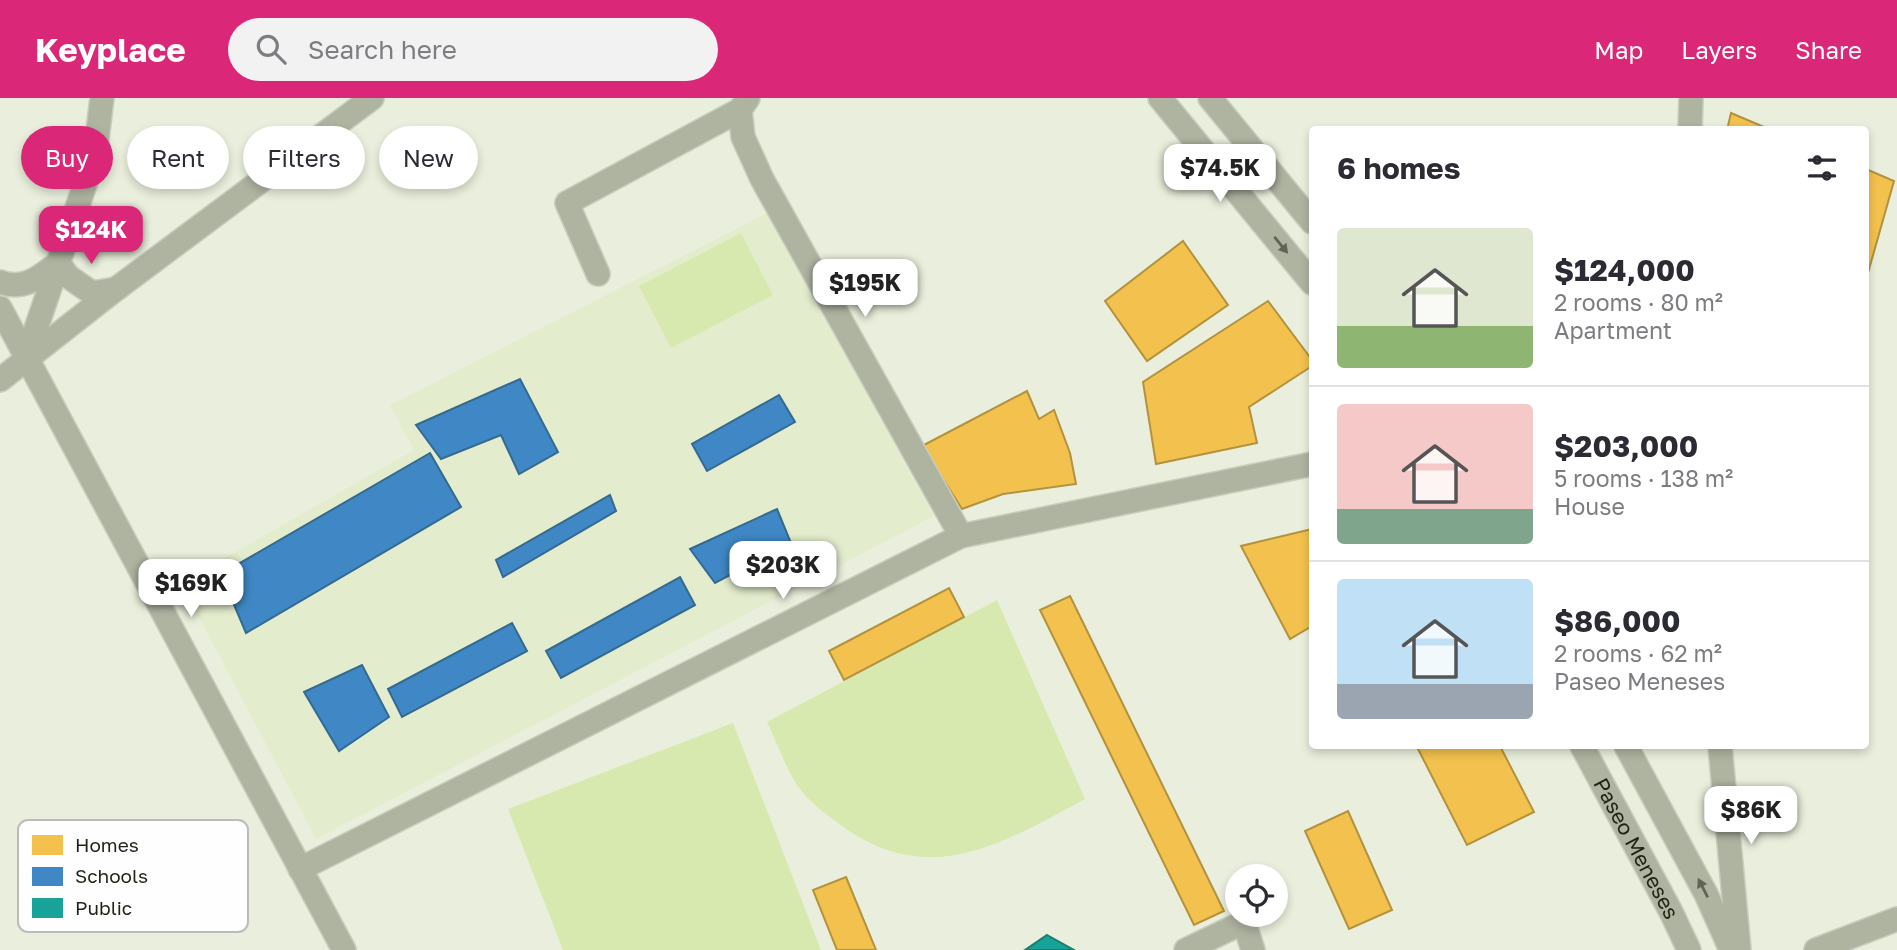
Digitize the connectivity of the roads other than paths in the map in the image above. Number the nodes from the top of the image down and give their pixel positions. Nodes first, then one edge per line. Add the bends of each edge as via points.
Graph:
1 (102, 98) edge
2 (372, 98) edge
3 (1160, 98) edge
4 (1210, 98) edge
5 (1691, 98) edge
6 (744, 104) edge
7 (1690, 126) edge
8 (1309, 218) edge
9 (58, 263) junction
10 (598, 274) dead end
11 (1309, 279) edge
12 (0, 282) edge
13 (116, 289) junction
14 (0, 308) edge
15 (26, 358) junction
16 (0, 380) edge
17 (1309, 465) edge
18 (961, 536) junction
19 (1584, 749) edge
20 (1628, 749) edge
21 (1720, 749) edge
22 (300, 869) junction
23 (1897, 919) edge
24 (344, 950) edge
25 (1186, 950) edge
26 (1253, 950) edge
27 (1689, 950) edge
28 (1731, 950) edge
29 (1740, 950) edge
30 (1816, 950) edge

1 - 9 street via 95,155
2 - 13 street
3 -> 11 street
4 - 8 street
5 - 7 street
6 - 10 street via 567,203
6 - 18 street via 743,137 762,180
9 - 12 street via 33,282 10,286
9 - 13 street via 92,293
9 - 15 street
13 - 15 street
14 - 15 street
15 - 16 street
15 - 22 street
17 - 18 street
18 - 22 street
19 - 27 street, Paseo Meneses
28 -> 20 street, Paseo Meneses
21 - 29 street
22 - 24 street
23 - 30 street
25 - 26 street via 1244,922

